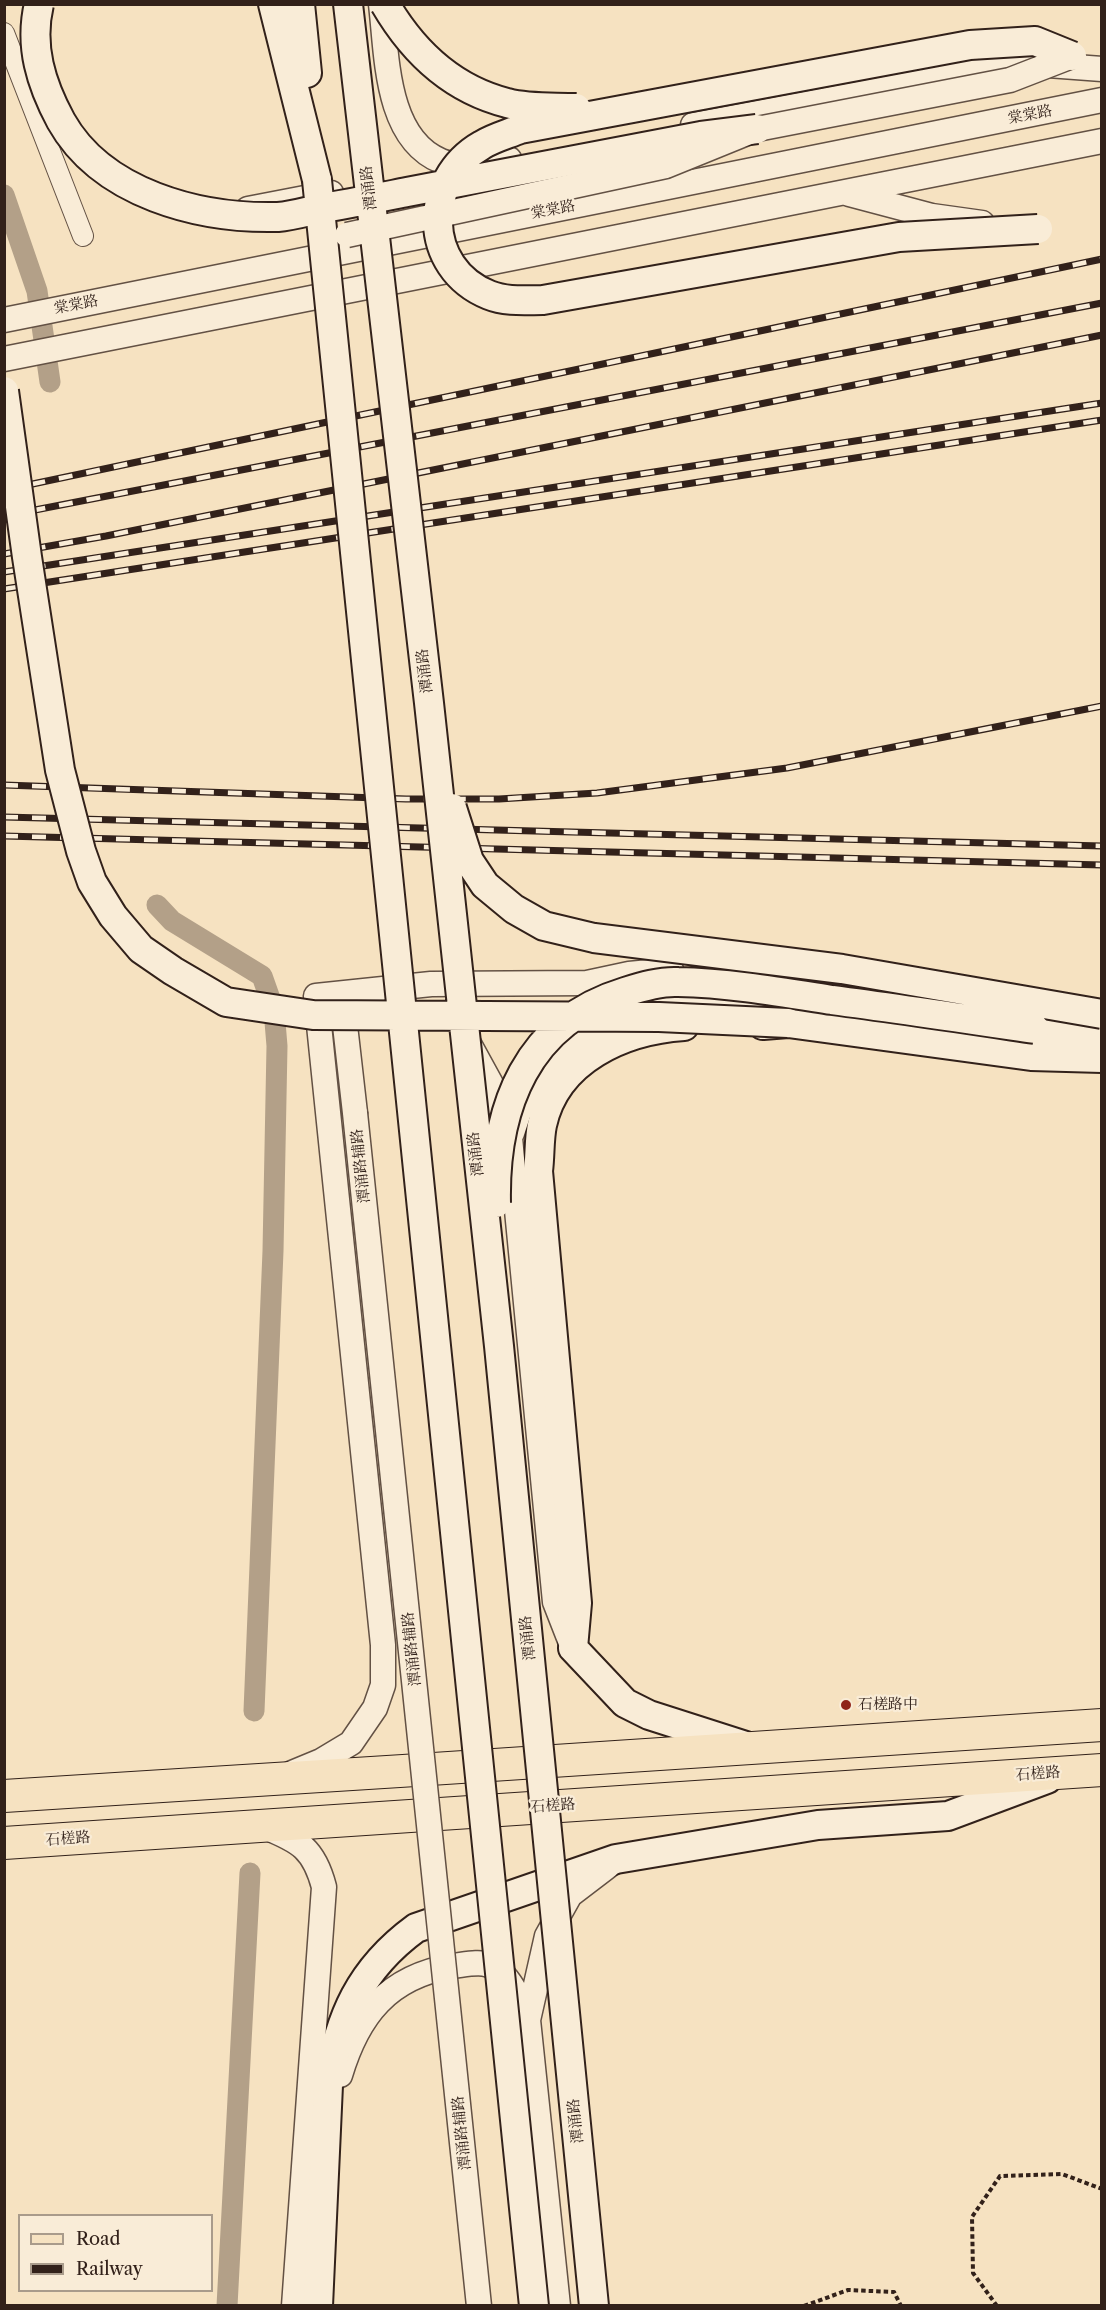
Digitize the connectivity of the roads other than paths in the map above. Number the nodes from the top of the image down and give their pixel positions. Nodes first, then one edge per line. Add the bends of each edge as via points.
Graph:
1 (39, 4) edge
2 (273, 4) edge
3 (300, 4) edge
4 (348, 4) edge
5 (383, 4) edge
6 (4, 33) edge
7 (1072, 56) junction
8 (1101, 56) edge
9 (1101, 69) edge
10 (1101, 100) edge
11 (617, 111) junction
12 (757, 129) junction
13 (1101, 141) edge
14 (509, 159) junction
15 (317, 180) junction
16 (844, 193) junction
17 (226, 213) junction
18 (1038, 229) joint
19 (83, 236) dead end
20 (282, 264) junction
21 (7, 320) edge
22 (11, 358) edge
23 (4, 392) edge
24 (4, 485) edge
25 (27, 557) junction
26 (429, 703) junction
27 (431, 984) junction
28 (341, 994) junction
29 (1101, 1014) edge
30 (788, 1023) junction
31 (1101, 1026) edge
32 (1101, 1036) edge
33 (1101, 1044) edge
34 (1101, 1058) edge
35 (510, 1138) junction
36 (499, 1346) junction
37 (573, 1648) junction
38 (1101, 1725) edge
39 (760, 1750) junction
40 (1101, 1770) edge
41 (1065, 1772) junction
42 (281, 1778) junction
43 (4, 1796) edge
44 (263, 1826) junction
45 (4, 1844) edge
46 (616, 1859) junction
47 (528, 2020) junction
48 (326, 2123) junction
49 (294, 2306) edge
50 (318, 2306) edge
51 (479, 2306) edge
52 (534, 2306) edge
53 (558, 2306) edge
54 (594, 2306) edge

1 - 17 main road, bridge via 34,28 35,53 49,98 71,139 104,170 161,201
2 - 15 main road
3 - 15 main road
4 - 26 main road, 潭涌路, bridge
5 - 11 main road, bridge via 440,72 473,91 509,104
5 - 14 street via 391,90 399,118 411,135 442,162 467,164
6 - 19 street
7 - 8 street
7 - 11 main road, bridge via 1035,41 970,45
7 - 12 street, bridge via 1010,80
9 - 14 street via 1021,63
10 - 20 street, 棠棠路
11 - 18 main road, bridge via 520,129 481,145 456,168 436,216 439,242 447,260 469,283 489,296 543,300 899,237
12 - 17 main road, bridge via 700,136 279,217
12 - 20 street, bridge via 666,166 347,235
13 - 16 street
14 - 17 street
15 - 52 main road, bridge
16 - 18 street via 952,220
16 - 22 street
20 - 21 street, 棠棠路
23 - 25 main road, bridge
24 - 25 main road, bridge
25 - 30 main road, bridge via 60,770 81,852 92,882 113,916 141,949 173,971 226,1002 314,1015 659,1017
26 - 29 main road, bridge via 454,814 469,861 485,885 514,909 544,926 605,940 843,969
26 - 36 main road, 潭涌路, bridge
27 - 28 street
27 - 31 street via 587,983 674,969
27 - 35 street via 491,1084
28 - 42 street via 316,996 384,1685 375,1708 351,1743
28 - 51 street, 潭涌路辅路, bridge
30 - 34 main road via 1031,1056
30 - 37 main road, bridge via 736,1028 683,1026 623,1037 574,1067 550,1103 542,1124 538,1171 577,1603
32 - 36 main road, bridge via 745,987 676,982 640,987 599,1000 559,1025 531,1057 513,1089 501,1133 495,1187
33 - 35 street via 669,997 618,1008 576,1044 545,1075 519,1112
35 - 37 street via 555,1602
36 - 54 main road, 潭涌路, bridge
37 - 39 main road via 625,1703
38 - 39 main road
39 - 42 main road
40 - 41 main road, 石槎路
41 - 44 main road, 石槎路
41 - 46 main road via 948,1816 818,1825
42 - 43 main road
44 - 45 main road, 石槎路
44 - 49 street via 295,1839 318,1864 324,1887
46 - 47 street via 570,1895 547,1936
46 - 48 main road via 416,1928 388,1948 357,1989 332,2059
47 - 48 street via 514,1986 490,1965 428,1970 403,1981 370,2010 347,2053
47 - 53 street
48 - 50 main road

